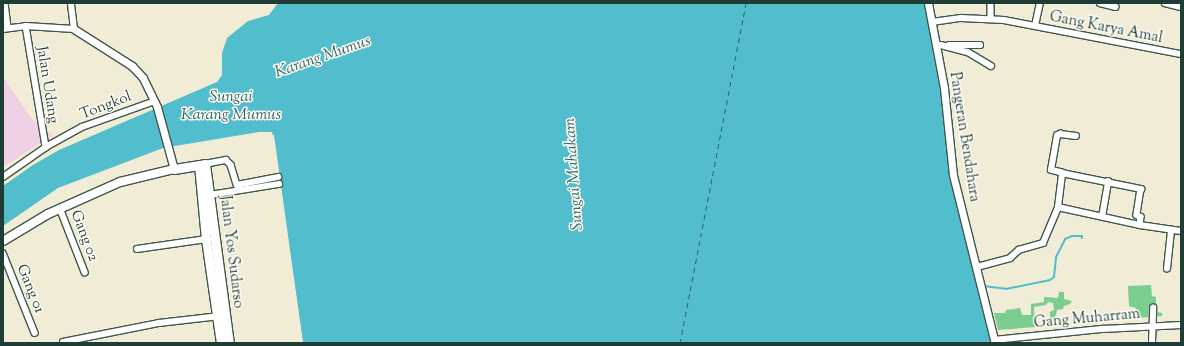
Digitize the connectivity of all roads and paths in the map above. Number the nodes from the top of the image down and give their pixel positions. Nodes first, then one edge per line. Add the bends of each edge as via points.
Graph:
1 (5, 3) edge
2 (71, 3) edge
3 (928, 3) edge
4 (991, 3) edge
5 (1040, 3) edge
6 (1100, 3) edge
7 (1165, 3) edge
8 (1113, 5) edge
9 (1180, 6) edge
10 (991, 19) junction
11 (932, 22) junction
12 (26, 26) junction
13 (1035, 26) junction
14 (6, 28) edge
15 (74, 29) junction
16 (980, 44) dead end
17 (938, 46) junction
18 (1181, 54) edge
19 (991, 66) dead end
20 (156, 104) junction
21 (1076, 136) dead end
22 (46, 147) junction
23 (202, 164) junction
24 (174, 169) junction
25 (1062, 173) junction
26 (3, 177) edge
27 (278, 177) dead end
28 (1108, 182) junction
29 (279, 184) dead end
30 (210, 195) junction
31 (1058, 207) junction
32 (60, 208) junction
33 (1102, 217) junction
34 (1140, 226) junction
35 (1171, 230) junction
36 (1181, 231) edge
37 (206, 239) junction
38 (3, 241) edge
39 (137, 249) dead end
40 (3, 253) edge
41 (977, 267) junction
42 (1167, 269) dead end
43 (85, 272) dead end
44 (1153, 308) dead end
45 (221, 316) junction
46 (1181, 325) edge
47 (1152, 326) junction
48 (36, 333) dead end
49 (994, 341) edge
50 (63, 342) dead end
51 (222, 343) edge
52 (229, 343) edge
53 (1152, 343) edge

1 - 14 street
2 - 15 street
3 - 11 street, Pangeran Bendahara
4 - 10 street
5 - 13 street
6 - 8 street
7 - 9 street
10 - 11 street, Gang Karya Amal via 961,18
10 - 13 street, Gang Karya Amal
11 - 17 street, Pangeran Bendahara
12 - 14 street
12 - 15 street
12 - 22 street, Jalan Udang
13 - 18 street, Gang Karya Amal
15 - 20 street via 136,69 147,84
16 - 17 street
17 - 19 street via 968,52
17 - 41 street, Pangeran Bendahara via 953,175
20 - 22 street, Tongkol via 82,127
20 - 24 street
21 - 25 street via 1060,134 1057,137 1051,170
22 - 26 street, Tongkol
23 - 24 highway
23 - 27 street via 226,160 237,185
23 - 30 highway, Jalan Yos Sudarso
23 - 37 highway, Jalan Yos Sudarso
24 - 32 main road via 120,182
25 - 28 street
25 - 31 street
28 - 33 street
28 - 34 street via 1142,190 1137,215 1141,217
29 - 30 street
30 - 45 highway, Jalan Yos Sudarso
31 - 33 street
31 - 41 street via 1042,244 1019,250 1010,258
32 - 38 main road
32 - 43 street, Gang 02
33 - 34 street
34 - 35 street
35 - 36 street
35 - 42 street
37 - 39 street
37 - 45 highway, Jalan Yos Sudarso
40 - 48 street, Gang 01
41 - 49 street, Pangeran Bendahara
44 - 47 street
45 - 50 street via 159,323
45 - 51 highway, Jalan Yos Sudarso
45 - 52 highway, Jalan Yos Sudarso
46 - 47 street, Gang Muharram
47 - 49 street, Gang Muharram
47 - 53 street

